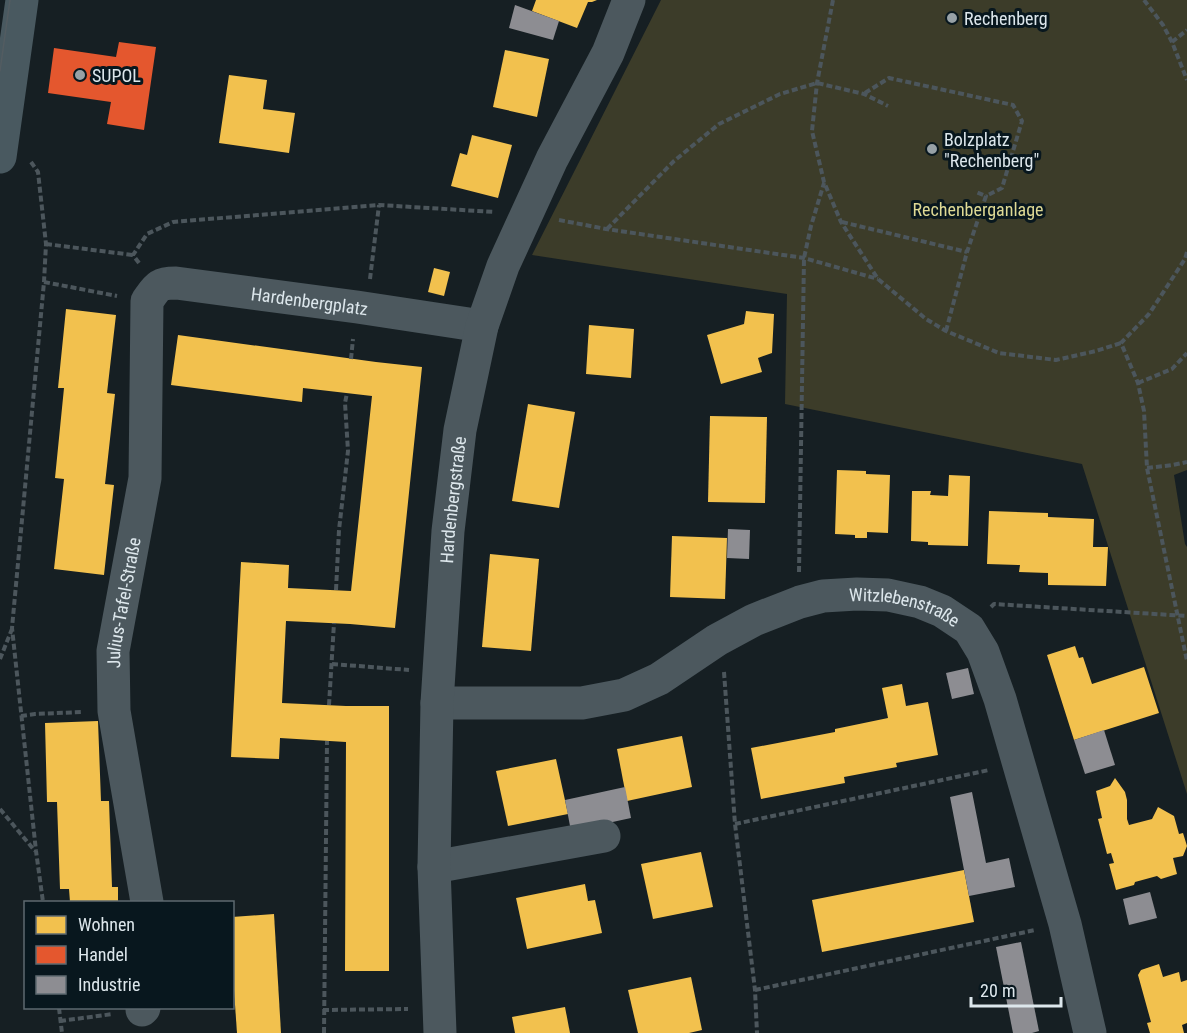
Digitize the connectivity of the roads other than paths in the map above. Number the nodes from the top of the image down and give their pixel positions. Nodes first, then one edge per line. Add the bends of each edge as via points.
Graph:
1 (22, 0) edge
2 (629, 0) edge
3 (2, 141) edge
4 (151, 295) joint
5 (482, 326) junction
6 (438, 703) junction
7 (604, 836) dead end
8 (434, 867) junction
9 (147, 901) edge
10 (440, 1021) edge
11 (1090, 1033) edge

1 - 3 main road
2 - 5 street, Hardenbergstraße via 608,53 552,159 503,266
4 - 5 street, Hardenbergplatz via 164,283 176,283
4 - 9 street, Julius-Tafel-Straße via 145,478 113,651 114,711
5 - 6 street, Hardenbergstraße via 460,430 448,531
6 - 8 street, Hardenbergstraße
6 - 11 street, Witzlebenstraße via 582,704 624,695 659,679 754,620 823,596 888,595 942,611 969,629 983,652 1000,699 1065,924
7 - 8 street
8 - 10 street, Hardenbergstraße

